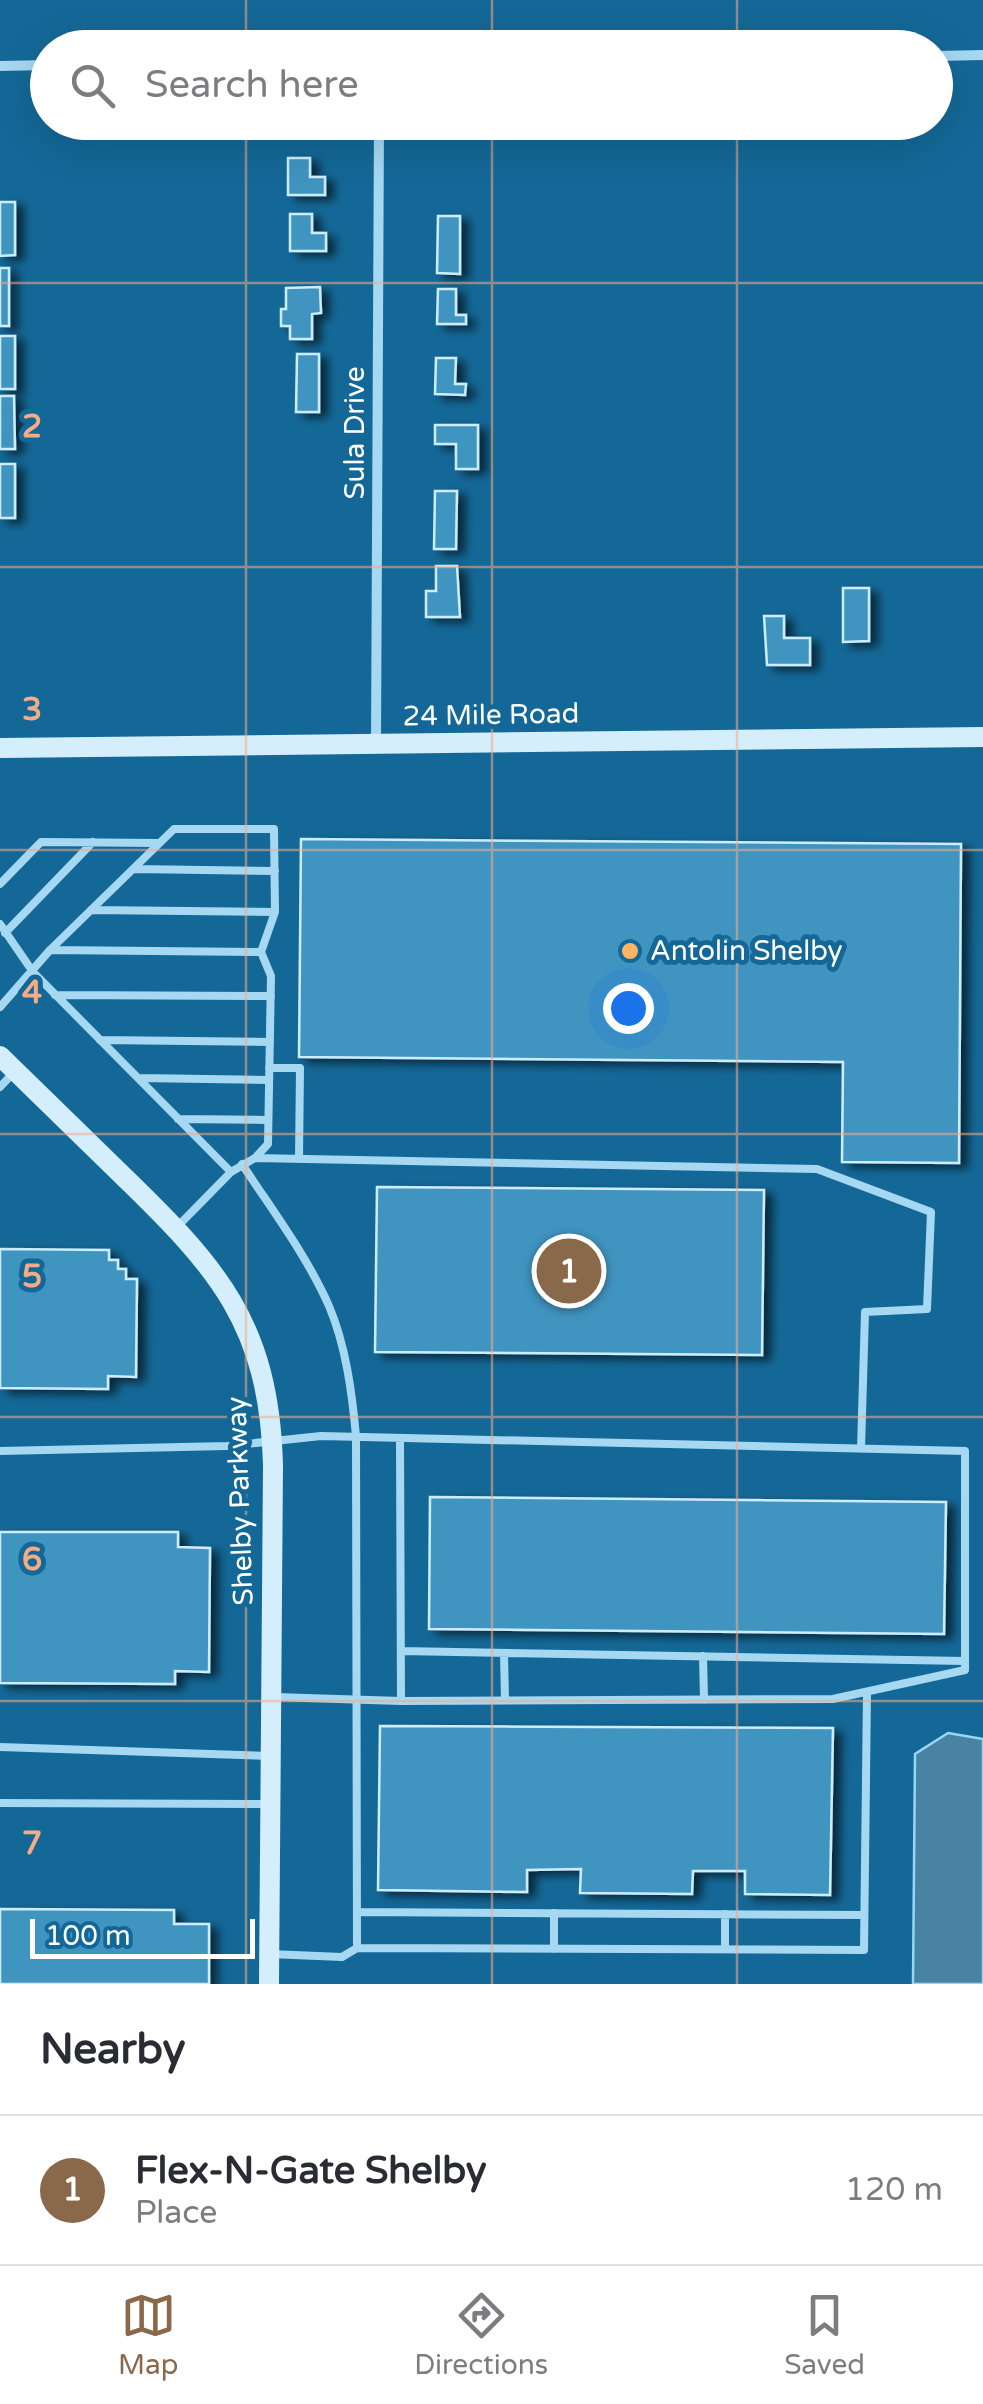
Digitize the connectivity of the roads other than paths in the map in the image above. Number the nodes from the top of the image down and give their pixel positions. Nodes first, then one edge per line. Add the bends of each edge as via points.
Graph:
1 (983, 55) edge
2 (953, 56) edge
3 (30, 65) edge
4 (0, 66) edge
5 (379, 140) edge
6 (983, 737) edge
7 (376, 744) junction
8 (0, 748) edge
9 (93, 842) junction
10 (160, 843) junction
11 (134, 869) junction
12 (275, 871) junction
13 (0, 884) edge
14 (91, 910) junction
15 (275, 912) junction
16 (3, 928) edge
17 (50, 950) junction
18 (261, 952) junction
19 (33, 972) junction
20 (55, 995) junction
21 (271, 996) junction
22 (0, 1007) edge
23 (100, 1040) junction
24 (270, 1042) junction
25 (8, 1064) edge
26 (270, 1068) junction
27 (138, 1078) junction
28 (269, 1080) junction
29 (0, 1087) edge
30 (178, 1118) junction
31 (268, 1120) junction
32 (255, 1158) junction
33 (299, 1160) junction
34 (242, 1164) junction
35 (231, 1172) junction
36 (176, 1228) junction
37 (356, 1436) junction
38 (400, 1440) junction
39 (272, 1441) junction
40 (861, 1449) junction
41 (0, 1450) edge
42 (401, 1651) junction
43 (504, 1653) junction
44 (704, 1656) junction
45 (965, 1661) junction
46 (867, 1692) junction
47 (270, 1697) junction
48 (355, 1698) junction
49 (505, 1700) junction
50 (704, 1700) junction
51 (401, 1701) junction
52 (0, 1747) edge
53 (270, 1756) junction
54 (0, 1803) edge
55 (269, 1804) junction
56 (357, 1912) junction
57 (554, 1913) junction
58 (725, 1914) junction
59 (864, 1915) junction
60 (357, 1948) junction
61 (554, 1949) junction
62 (725, 1949) junction
63 (269, 1954) junction
64 (269, 1984) edge

1 - 2 street
3 - 4 street
5 - 7 street, Sula Drive
6 - 7 street, 24 Mile Road
7 - 8 street, 24 Mile Road
9 - 10 lane
9 - 13 lane via 41,842
9 - 16 lane
10 - 11 lane
10 - 12 lane via 174,828 274,829
11 - 12 lane
11 - 14 lane
12 - 15 lane
14 - 15 lane
14 - 17 lane
15 - 18 lane
16 - 19 lane
17 - 18 lane
17 - 19 lane
18 - 21 lane via 272,976
19 - 20 lane
19 - 22 lane
20 - 21 lane
20 - 23 lane
21 - 24 lane
23 - 24 lane
23 - 27 lane
24 - 26 lane
25 - 29 lane
25 - 36 street, Shelby Parkway
26 - 28 lane
26 - 33 lane via 300,1068
27 - 28 lane
27 - 30 lane
28 - 31 lane
30 - 31 lane
30 - 35 lane
31 - 32 lane via 268,1144
32 - 33 lane
32 - 34 lane
33 - 40 lane via 817,1170 931,1212 926,1310 865,1312
34 - 35 lane
34 - 37 lane via 329,1306 351,1386
35 - 36 lane
36 - 39 street, Shelby Parkway via 221,1281 246,1325 264,1378
37 - 38 lane
37 - 39 lane
37 - 48 lane
38 - 40 lane
38 - 42 lane
39 - 41 lane
39 - 47 street, Shelby Parkway
40 - 45 lane via 965,1451
42 - 43 lane
42 - 51 lane
43 - 44 lane
43 - 49 lane
44 - 45 lane
44 - 50 lane
45 - 46 lane via 965,1670
46 - 50 lane via 833,1700
46 - 59 lane
47 - 48 lane
47 - 53 street, Shelby Parkway
48 - 51 lane
48 - 56 lane
49 - 50 lane
49 - 51 lane
52 - 53 lane
53 - 55 street, Shelby Parkway
54 - 55 lane
55 - 63 street, Shelby Parkway
56 - 57 lane
56 - 60 lane
57 - 58 lane
57 - 61 lane
58 - 59 lane
58 - 62 lane
59 - 62 lane via 864,1950
60 - 61 lane
60 - 63 lane via 342,1956
61 - 62 lane
63 - 64 street, Shelby Parkway

